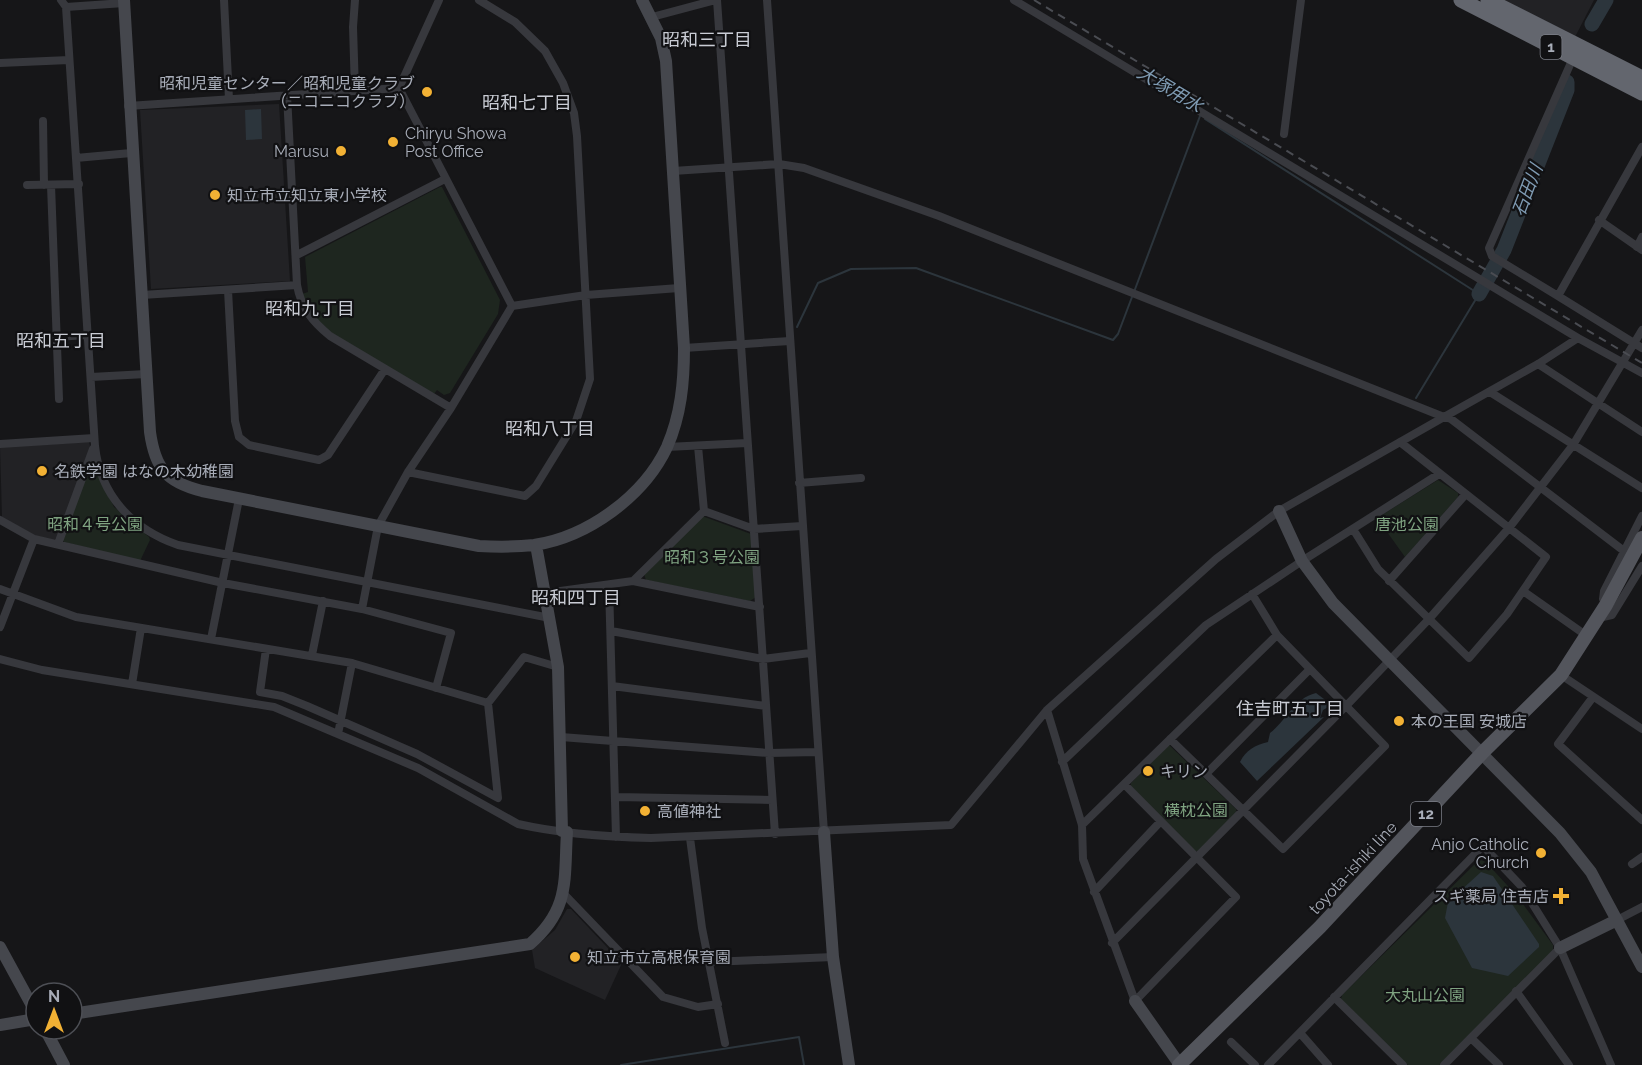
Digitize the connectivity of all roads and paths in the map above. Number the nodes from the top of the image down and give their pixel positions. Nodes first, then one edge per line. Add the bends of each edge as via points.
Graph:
1 (224, 0) edge
2 (355, 0) edge
3 (439, 0) edge
4 (479, 0) edge
5 (642, 0) edge
6 (716, 0) edge
7 (767, 0) edge
8 (1014, 0) edge
9 (1301, 0) edge
10 (1461, 0) edge
11 (1488, 0) edge
12 (124, 1) edge
13 (64, 4) edge
14 (652, 17) junction
15 (1573, 58) junction
16 (69, 60) junction
17 (0, 63) edge
18 (1642, 78) edge
19 (399, 88) junction
20 (355, 91) junction
21 (1642, 93) edge
22 (287, 95) junction
23 (229, 99) junction
24 (128, 106) junction
25 (43, 121) dead end
26 (1284, 134) dead end
27 (1642, 147) edge
28 (131, 153) junction
29 (76, 158) junction
30 (779, 164) junction
31 (728, 167) junction
32 (673, 171) junction
33 (445, 179) junction
34 (79, 184) junction
35 (27, 185) dead end
36 (47, 185) junction
37 (1599, 220) junction
38 (1642, 237) edge
39 (1639, 248) edge
40 (297, 255) junction
41 (297, 285) junction
42 (679, 288) junction
43 (228, 290) junction
44 (141, 295) junction
45 (586, 295) junction
46 (1558, 296) junction
47 (512, 306) junction
48 (1642, 330) edge
49 (87, 335) junction
50 (56, 337) junction
51 (1578, 338) junction
52 (790, 341) junction
53 (740, 344) junction
54 (1638, 346) edge
55 (684, 348) junction
56 (1623, 362) junction
57 (1538, 364) junction
58 (385, 369) junction
59 (1642, 373) edge
60 (146, 374) junction
61 (90, 377) junction
62 (1490, 392) junction
63 (59, 399) dead end
64 (1599, 403) junction
65 (451, 408) junction
66 (1444, 417) junction
67 (1642, 432) edge
68 (94, 442) junction
69 (1400, 442) junction
70 (747, 443) junction
71 (0, 444) edge
72 (1573, 445) junction
73 (698, 446) junction
74 (667, 447) junction
75 (408, 472) junction
76 (1439, 474) junction
77 (861, 478) dead end
78 (799, 483) junction
79 (1541, 488) junction
80 (1642, 488) edge
81 (1465, 495) junction
82 (239, 499) junction
83 (704, 511) junction
84 (1279, 511) junction
85 (1642, 516) edge
86 (0, 520) edge
87 (378, 526) junction
88 (802, 526) junction
89 (1509, 528) junction
90 (754, 529) junction
91 (1353, 529) junction
92 (1642, 538) edge
93 (34, 539) junction
94 (58, 544) junction
95 (536, 545) junction
96 (1623, 551) junction
97 (228, 555) junction
98 (1302, 561) junction
99 (1642, 566) edge
100 (368, 581) junction
101 (633, 581) junction
102 (1389, 581) junction
103 (223, 583) junction
104 (609, 585) junction
105 (0, 589) edge
106 (1523, 591) junction
107 (546, 594) junction
108 (1252, 594) junction
109 (13, 595) junction
110 (323, 601) junction
111 (1606, 605) junction
112 (760, 607) junction
113 (362, 609) junction
114 (550, 618) junction
115 (1598, 618) junction
116 (1429, 619) junction
117 (0, 627) edge
118 (141, 628) junction
119 (611, 630) junction
120 (1277, 635) junction
121 (1587, 636) junction
122 (211, 639) junction
123 (266, 649) junction
124 (810, 653) junction
125 (312, 655) junction
126 (0, 659) edge
127 (763, 659) junction
128 (1388, 660) junction
129 (352, 663) junction
130 (558, 667) junction
131 (1309, 670) junction
132 (1561, 675) junction
133 (132, 684) junction
134 (612, 686) junction
135 (436, 688) junction
136 (1593, 696) junction
137 (488, 703) junction
138 (1347, 705) junction
139 (766, 706) junction
140 (1047, 710) junction
141 (342, 723) junction
142 (1642, 729) edge
143 (338, 734) junction
144 (561, 737) junction
145 (1170, 739) junction
146 (613, 741) junction
147 (817, 752) junction
148 (1483, 752) junction
149 (769, 753) junction
150 (1062, 762) junction
151 (1206, 774) junction
152 (1125, 785) junction
153 (616, 797) junction
154 (772, 800) junction
155 (1243, 811) junction
156 (1642, 820) edge
157 (1160, 822) junction
158 (1082, 825) junction
159 (564, 832) junction
160 (824, 832) junction
161 (775, 834) junction
162 (616, 837) junction
163 (690, 838) junction
164 (1197, 857) junction
165 (1642, 857) edge
166 (1632, 864) dead end
167 (1094, 892) junction
168 (563, 893) junction
169 (1642, 907) edge
170 (1617, 920) junction
171 (1112, 943) junction
172 (0, 946) edge
173 (1560, 948) junction
174 (834, 957) junction
175 (710, 962) junction
176 (1642, 967) edge
177 (24, 991) edge
178 (1516, 991) junction
179 (1334, 997) junction
180 (1135, 1001) junction
181 (718, 1004) junction
182 (84, 1012) edge
183 (24, 1021) edge
184 (0, 1025) edge
185 (1300, 1032) junction
186 (1471, 1038) junction
187 (51, 1041) edge
188 (1231, 1042) dead end
189 (725, 1043) dead end
190 (64, 1065) edge
191 (849, 1065) edge
192 (1180, 1065) edge
193 (1255, 1065) edge
194 (1268, 1065) edge
195 (1328, 1065) edge
196 (1403, 1065) edge
197 (1444, 1065) edge
198 (1499, 1065) edge
199 (1569, 1065) edge
200 (1611, 1065) edge

1 - 23 street
2 - 20 street
3 - 19 street
4 - 45 street via 534,39 553,65 569,99 577,136
5 - 14 street
6 - 14 street
6 - 31 street
7 - 30 street
8 - 51 street
9 - 26 street
10 - 15 highway, 1
11 - 18 highway, 1
12 - 13 street
12 - 24 street
13 - 16 street
14 - 32 street via 666,61
15 - 21 highway, 1
15 - 46 street via 1489,248 1492,256
16 - 17 street
16 - 29 street
19 - 20 street
19 - 33 street
20 - 22 street
22 - 23 street
22 - 40 street
23 - 24 street
24 - 28 street
25 - 36 street
27 - 37 street
28 - 29 street
28 - 44 street
29 - 34 street
30 - 31 street
30 - 52 street
30 - 66 street via 804,168 939,216
31 - 32 street
31 - 53 street
32 - 42 street
33 - 40 street
33 - 47 street
34 - 36 street
34 - 49 street
35 - 36 street
36 - 50 street
37 - 39 street
37 - 46 street
38 - 39 street
40 - 41 street
41 - 43 street
41 - 58 street via 305,309 316,325
42 - 45 street
42 - 55 street
43 - 44 street
43 - 58 street via 235,421 239,438 249,445 319,460 328,455
44 - 60 street
45 - 47 street
45 - 75 street via 589,387 576,421 532,492 513,495
46 - 54 street
47 - 65 street
48 - 54 street
49 - 50 street
49 - 61 street
50 - 63 street
51 - 56 street
51 - 57 street
52 - 53 street
52 - 78 street
53 - 55 street
53 - 70 street
54 - 56 street
55 - 74 street via 684,387
56 - 59 street
56 - 64 street
57 - 62 street
57 - 64 street
58 - 65 street
60 - 61 street
60 - 82 street via 153,453 162,469 179,485
61 - 68 street
62 - 66 street
62 - 72 street
64 - 67 street
64 - 72 street
65 - 75 street
66 - 69 street
66 - 79 street
68 - 71 street
68 - 94 street
68 - 97 street via 107,488 118,506 143,529 178,545
69 - 76 street
69 - 84 street
70 - 73 street
70 - 90 street
72 - 79 street
72 - 80 street
73 - 74 street
73 - 83 street
74 - 95 street via 642,484 624,502 571,534
75 - 87 street
76 - 81 street
76 - 91 street
77 - 78 street
78 - 88 street
79 - 89 street
79 - 96 street
81 - 89 street
81 - 102 street
82 - 87 street
82 - 97 street
83 - 90 street
83 - 101 street
84 - 98 street
84 - 140 street via 1216,559
85 - 96 street
86 - 93 street
87 - 95 street via 479,546
87 - 100 street
88 - 90 street
88 - 124 street
89 - 106 street via 1546,557
89 - 116 street
90 - 112 street
91 - 98 street
91 - 102 street
92 - 111 main road, toyota-ishiki line / 12
93 - 94 street
93 - 109 street
94 - 103 street
95 - 107 street
96 - 111 street via 1604,591
97 - 100 street
97 - 103 street
98 - 108 street
98 - 128 street via 1333,603
99 - 115 street via 1612,615
100 - 113 street
100 - 114 street
101 - 104 street
101 - 112 street
102 - 116 street
103 - 110 street
103 - 122 street
104 - 107 street
104 - 119 street
105 - 109 street
106 - 116 street via 1469,658
106 - 121 street
107 - 114 street
108 - 120 street
108 - 150 street via 1206,625
109 - 117 street
109 - 118 street via 76,617
110 - 113 street
110 - 125 street
111 - 115 main road, toyota-ishiki line / 12
112 - 127 street
113 - 135 street via 451,633
114 - 130 street
115 - 121 main road, toyota-ishiki line / 12
116 - 128 street
118 - 122 street
118 - 133 street
119 - 127 street
119 - 134 street
120 - 131 street
120 - 145 street
121 - 132 main road, toyota-ishiki line / 12
122 - 123 street
123 - 125 street
123 - 141 street via 260,692 282,696
124 - 127 street
124 - 147 street
125 - 129 street
126 - 133 street
127 - 139 street
128 - 138 street
128 - 148 street
129 - 135 street
129 - 141 street
130 - 137 street via 524,657
130 - 144 street
131 - 138 street
131 - 151 street
132 - 136 street
132 - 148 main road, toyota-ishiki line / 12
133 - 143 street via 274,707
134 - 139 street
134 - 146 street
135 - 137 street
136 - 142 street
136 - 156 street via 1558,744
137 - 141 street via 498,798 443,766
138 - 155 street
138 - 155 street via 1385,746 1283,849
139 - 149 street
140 - 150 street
140 - 160 street via 951,825
141 - 143 street
143 - 159 street via 418,768 518,824
144 - 146 street
144 - 159 street
145 - 151 street
145 - 152 street
146 - 149 street
146 - 153 street
147 - 149 street
147 - 160 street
148 - 170 street via 1560,833 1590,872
148 - 192 main road, toyota-ishiki line / 12 via 1320,927
149 - 154 street
150 - 158 street
151 - 155 street
152 - 157 street
152 - 158 street
153 - 154 street
153 - 162 street
154 - 161 street
155 - 164 street
157 - 164 street
157 - 167 street
158 - 167 street via 1083,860
159 - 162 street
159 - 168 street
160 - 161 street
160 - 174 street
161 - 163 street
162 - 163 street
163 - 175 street
164 - 171 street
164 - 180 street via 1236,897
165 - 166 street
167 - 171 street
168 - 181 street via 663,997 698,1007
168 - 182 street via 549,927 530,944
169 - 170 street
170 - 173 street
170 - 176 street
171 - 180 street
172 - 177 street
173 - 178 street
173 - 179 street via 1522,886 1483,846
173 - 200 street
174 - 175 street
174 - 191 street
175 - 181 street
178 - 186 street
178 - 199 street
179 - 185 street
179 - 196 street
180 - 192 street
181 - 189 street
183 - 184 street
185 - 194 street
185 - 195 street
186 - 197 street
186 - 198 street
187 - 190 street
188 - 193 street

